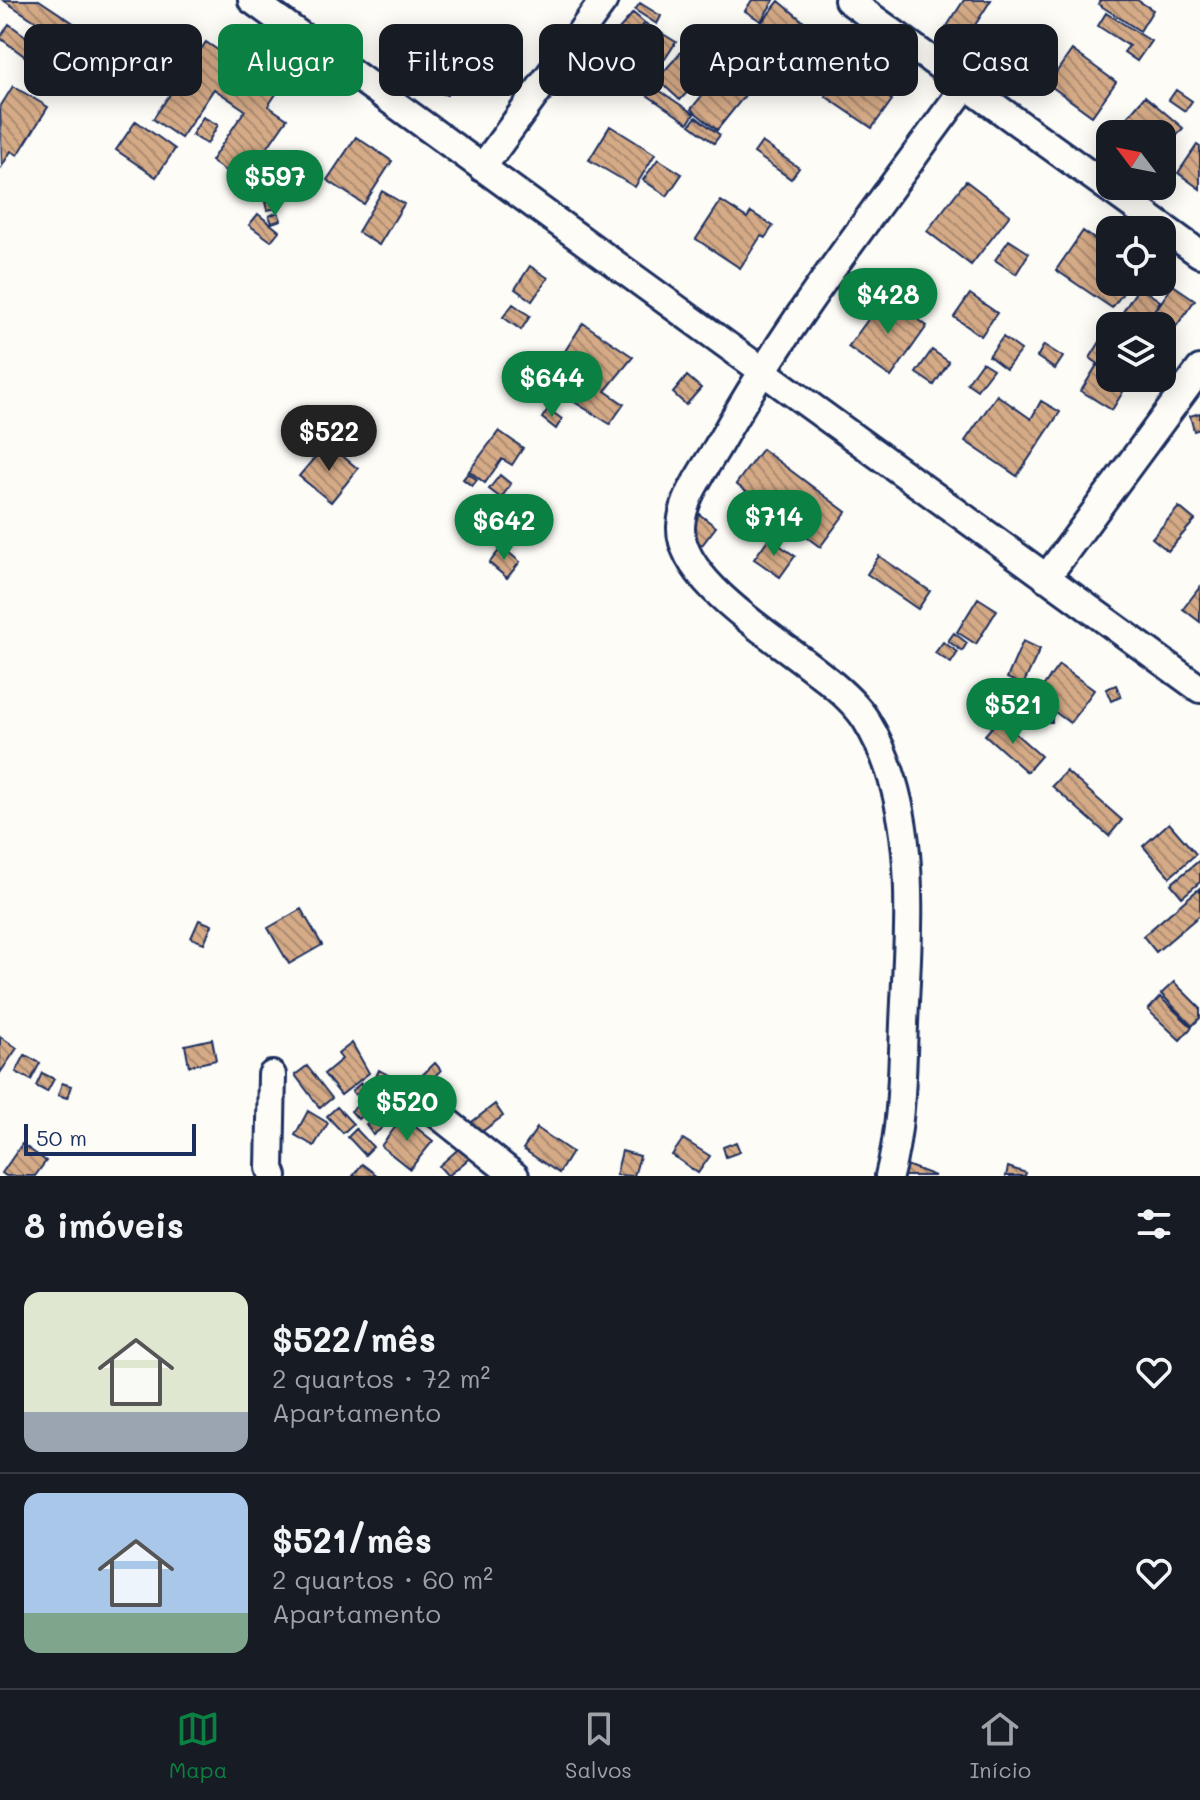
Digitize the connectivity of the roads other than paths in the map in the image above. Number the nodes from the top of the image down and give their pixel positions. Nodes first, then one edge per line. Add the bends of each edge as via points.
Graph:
1 (252, 0) edge
2 (604, 0) edge
3 (848, 0) edge
4 (934, 62) edge
5 (958, 96) edge
6 (981, 96) edge
7 (482, 168) junction
8 (1200, 254) edge
9 (1200, 369) edge
10 (761, 370) junction
11 (1046, 578) junction
12 (1200, 689) edge
13 (272, 1075) dead end
14 (432, 1110) dead end
15 (273, 1176) edge
16 (515, 1176) edge
17 (889, 1176) edge

1 - 7 street
2 - 7 street
3 - 4 street
5 - 10 street
6 - 8 street
7 - 10 street
9 - 11 street
10 - 11 street
10 - 17 street via 694,488 681,530 686,549 724,599 845,693 882,752 900,810 907,860 900,1109
11 - 12 street
13 - 15 street
14 - 16 street

